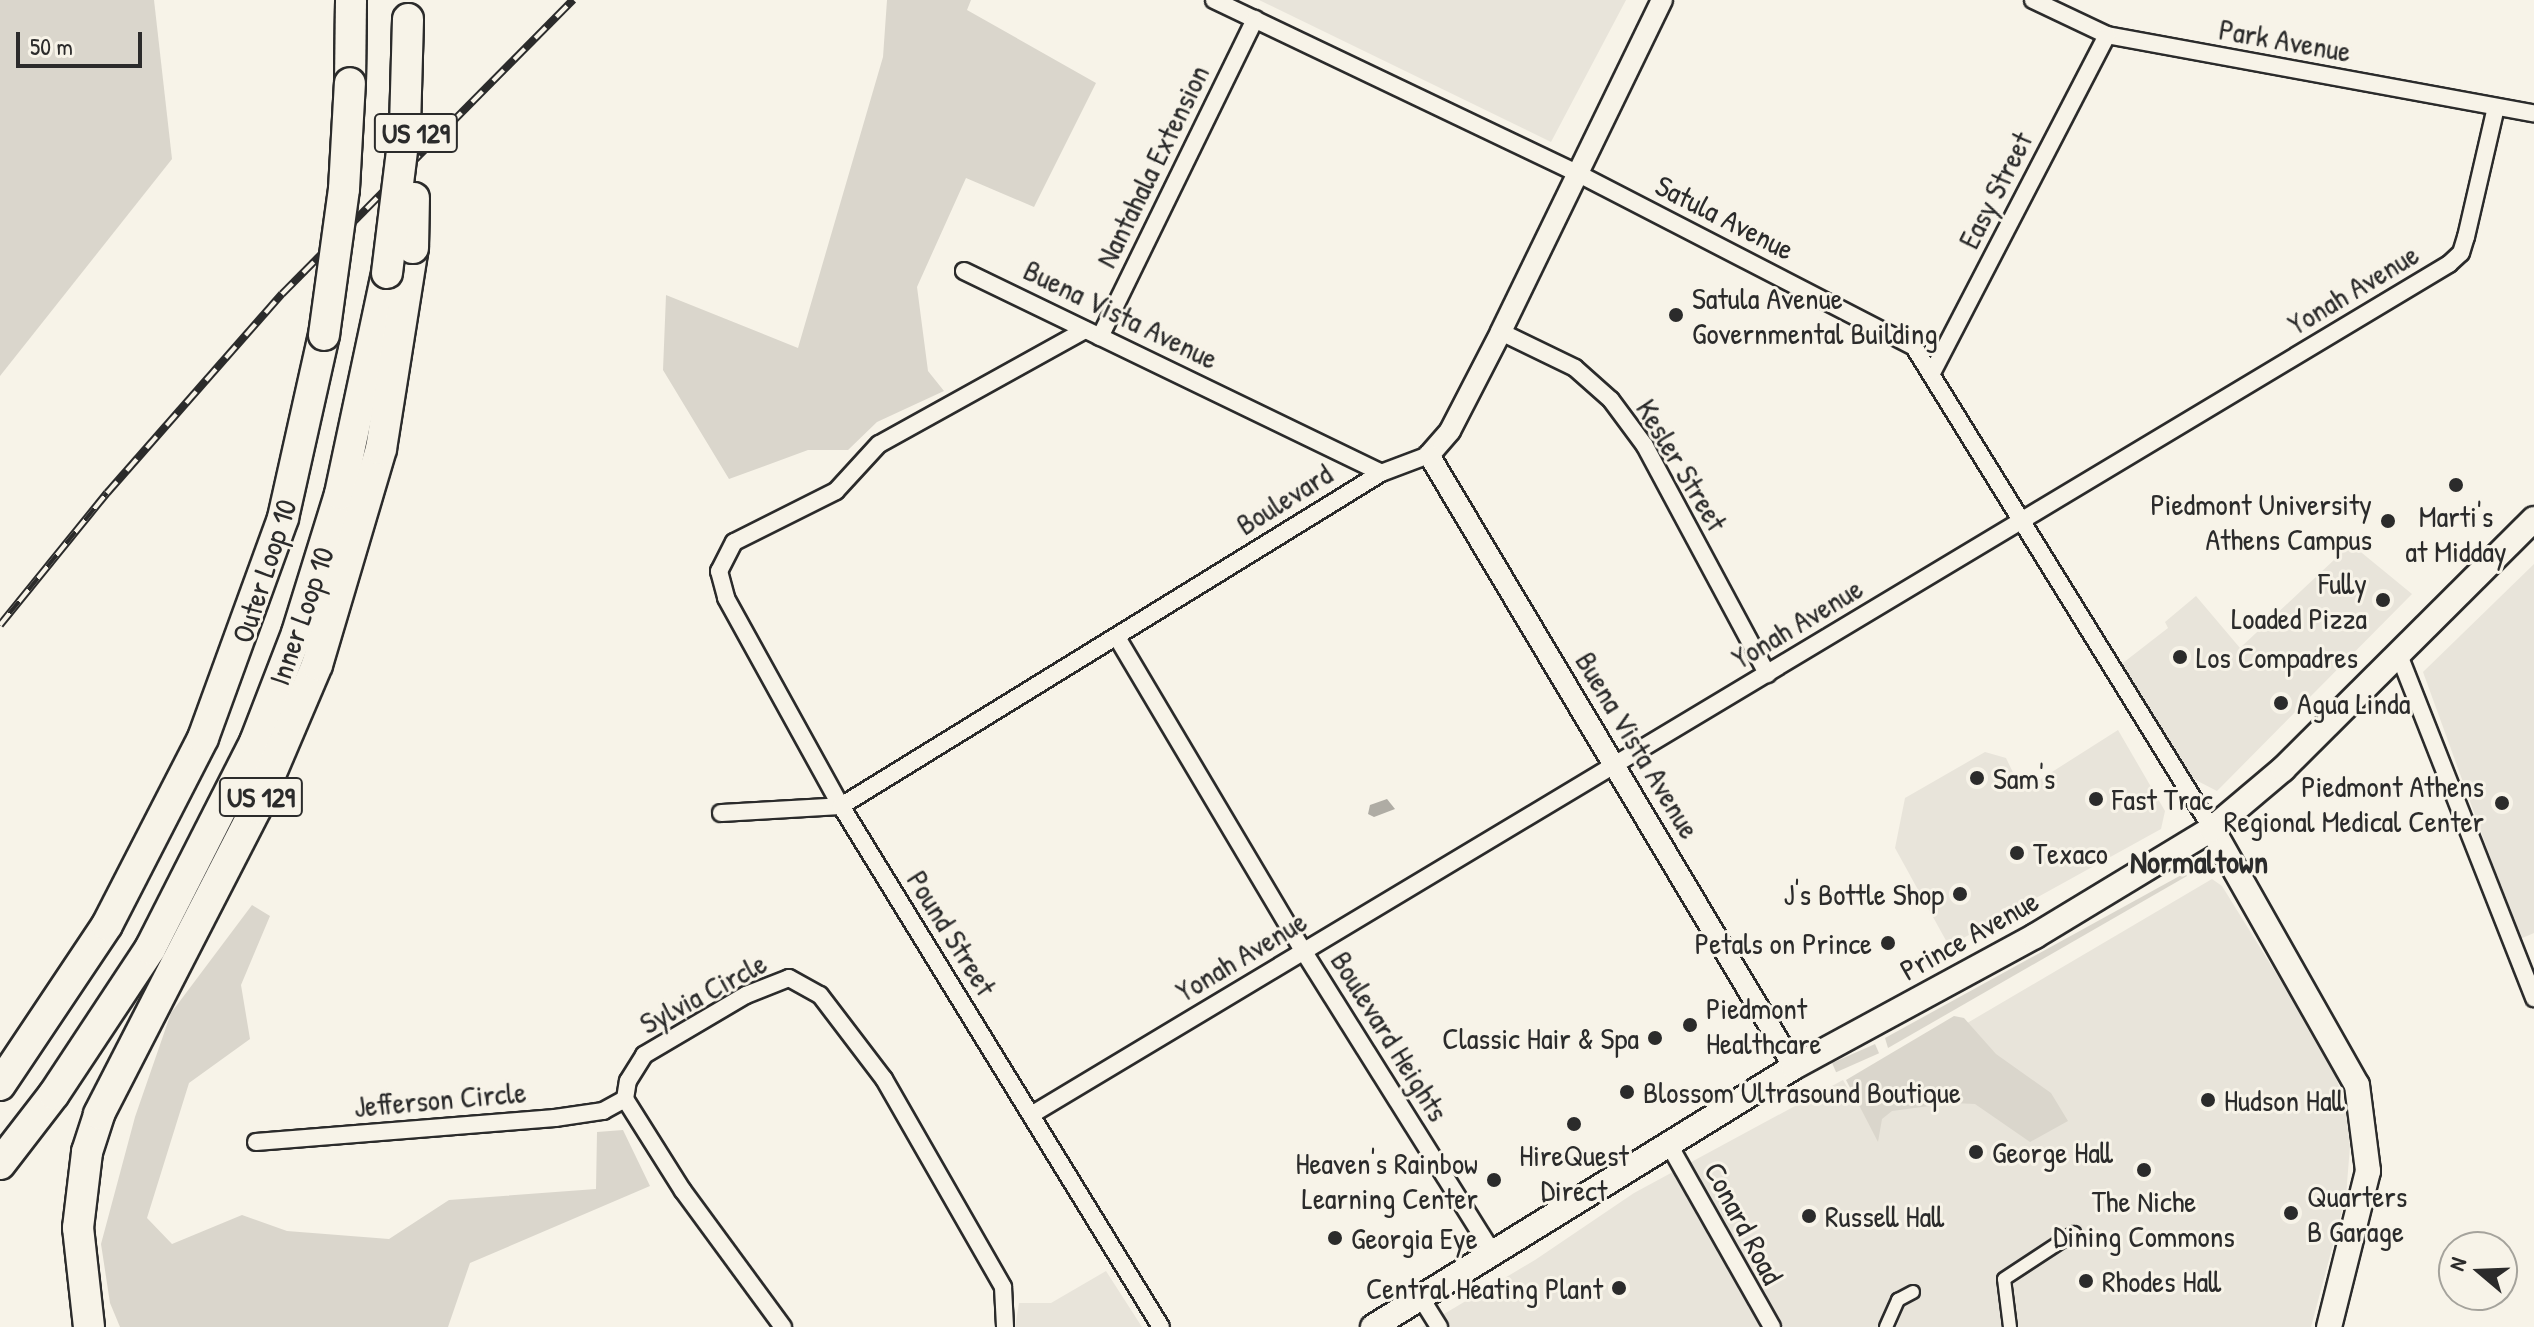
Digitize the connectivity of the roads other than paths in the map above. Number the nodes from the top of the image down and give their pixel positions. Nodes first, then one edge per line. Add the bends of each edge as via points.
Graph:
1 (351, 0) edge
2 (1214, 0) edge
3 (1662, 0) edge
4 (2033, 0) edge
5 (407, 9) edge
6 (1255, 19) junction
7 (2107, 35) junction
8 (2496, 107) junction
9 (2534, 113) edge
10 (1577, 173) junction
11 (964, 271) dead end
12 (1501, 332) junction
13 (1092, 334) junction
14 (1933, 371) junction
15 (1429, 455) junction
16 (1381, 473) junction
17 (2534, 519) edge
18 (2021, 520) junction
19 (1118, 639) junction
20 (2399, 655) junction
21 (1767, 674) junction
22 (1614, 765) junction
23 (841, 806) junction
24 (721, 813) dead end
25 (2212, 829) junction
26 (1304, 952) junction
27 (2534, 998) edge
28 (1794, 1067) junction
29 (0, 1085) edge
30 (625, 1099) junction
31 (1031, 1115) junction
32 (256, 1142) dead end
33 (1668, 1143) junction
34 (0, 1164) edge
35 (2074, 1233) dead end
36 (1494, 1255) junction
37 (1913, 1292) dead end
38 (1421, 1298) junction
39 (89, 1327) edge
40 (783, 1327) edge
41 (1005, 1327) edge
42 (1161, 1327) edge
43 (1373, 1327) edge
44 (1439, 1327) edge
45 (1772, 1327) edge
46 (1886, 1327) edge
47 (2010, 1327) edge
48 (2329, 1327) edge

1 - 29 highway, Outer Loop 10 / US 129, bridge via 340,225 324,335 283,518 213,715 107,925
2 - 6 street, Satula Avenue
3 - 10 street
4 - 7 street, Park Avenue
5 - 34 highway, Inner Loop 10, bridge via 405,127 387,273 340,494 297,633 255,742 150,949 54,1094
5 - 39 highway, US 129, bridge via 416,132 413,248 381,449 317,665 256,808 114,1077 91,1139 78,1228
6 - 10 street, Satula Avenue
6 - 13 street, Nantahala Extension
7 - 8 street, Park Avenue
7 - 14 street, Easy Street
8 - 9 street, Park Avenue
8 - 18 street, Yonah Avenue via 2466,237 2461,253 2449,264
10 - 12 street
10 - 14 street, Satula Avenue via 1894,335 1914,347
11 - 13 street, Buena Vista Avenue
12 - 15 street via 1450,431
12 - 21 street, Kesler Street via 1575,368 1611,400 1645,446
13 - 16 street, Buena Vista Avenue
13 - 23 street, Pound Street via 879,444 836,491 734,542 721,558 726,598
14 - 18 street, Satula Avenue
15 - 16 street, Boulevard
15 - 22 street, Buena Vista Avenue
16 - 19 street, Boulevard
17 - 20 main road, Prince Avenue
18 - 21 street, Yonah Avenue
18 - 25 street, Satula Avenue
19 - 23 street, Boulevard
19 - 26 street, Boulevard Heights
20 - 25 main road, Prince Avenue via 2283,769
20 - 27 street
21 - 22 street, Yonah Avenue
22 - 26 street, Yonah Avenue
22 - 28 street, Buena Vista Avenue
23 - 24 street, Boulevard
23 - 31 street, Pound Street
25 - 28 main road, Prince Avenue via 2035,936
25 - 48 main road via 2347,1058 2360,1096 2368,1171
26 - 31 street, Yonah Avenue
26 - 36 street, Boulevard Heights
28 - 33 main road, Prince Avenue
30 - 32 street, Jefferson Circle via 603,1111 555,1118
30 - 40 street via 683,1191
30 - 41 street, Sylvia Circle via 628,1081 644,1055 674,1034 777,979 805,985 820,995 884,1079 1003,1287
31 - 42 street, Pound Street
33 - 36 main road, Prince Avenue
33 - 45 street, Conard Road
35 - 47 street via 2004,1279
36 - 38 main road, Prince Avenue
37 - 46 street via 1898,1300
38 - 43 main road, Prince Avenue
38 - 44 street

